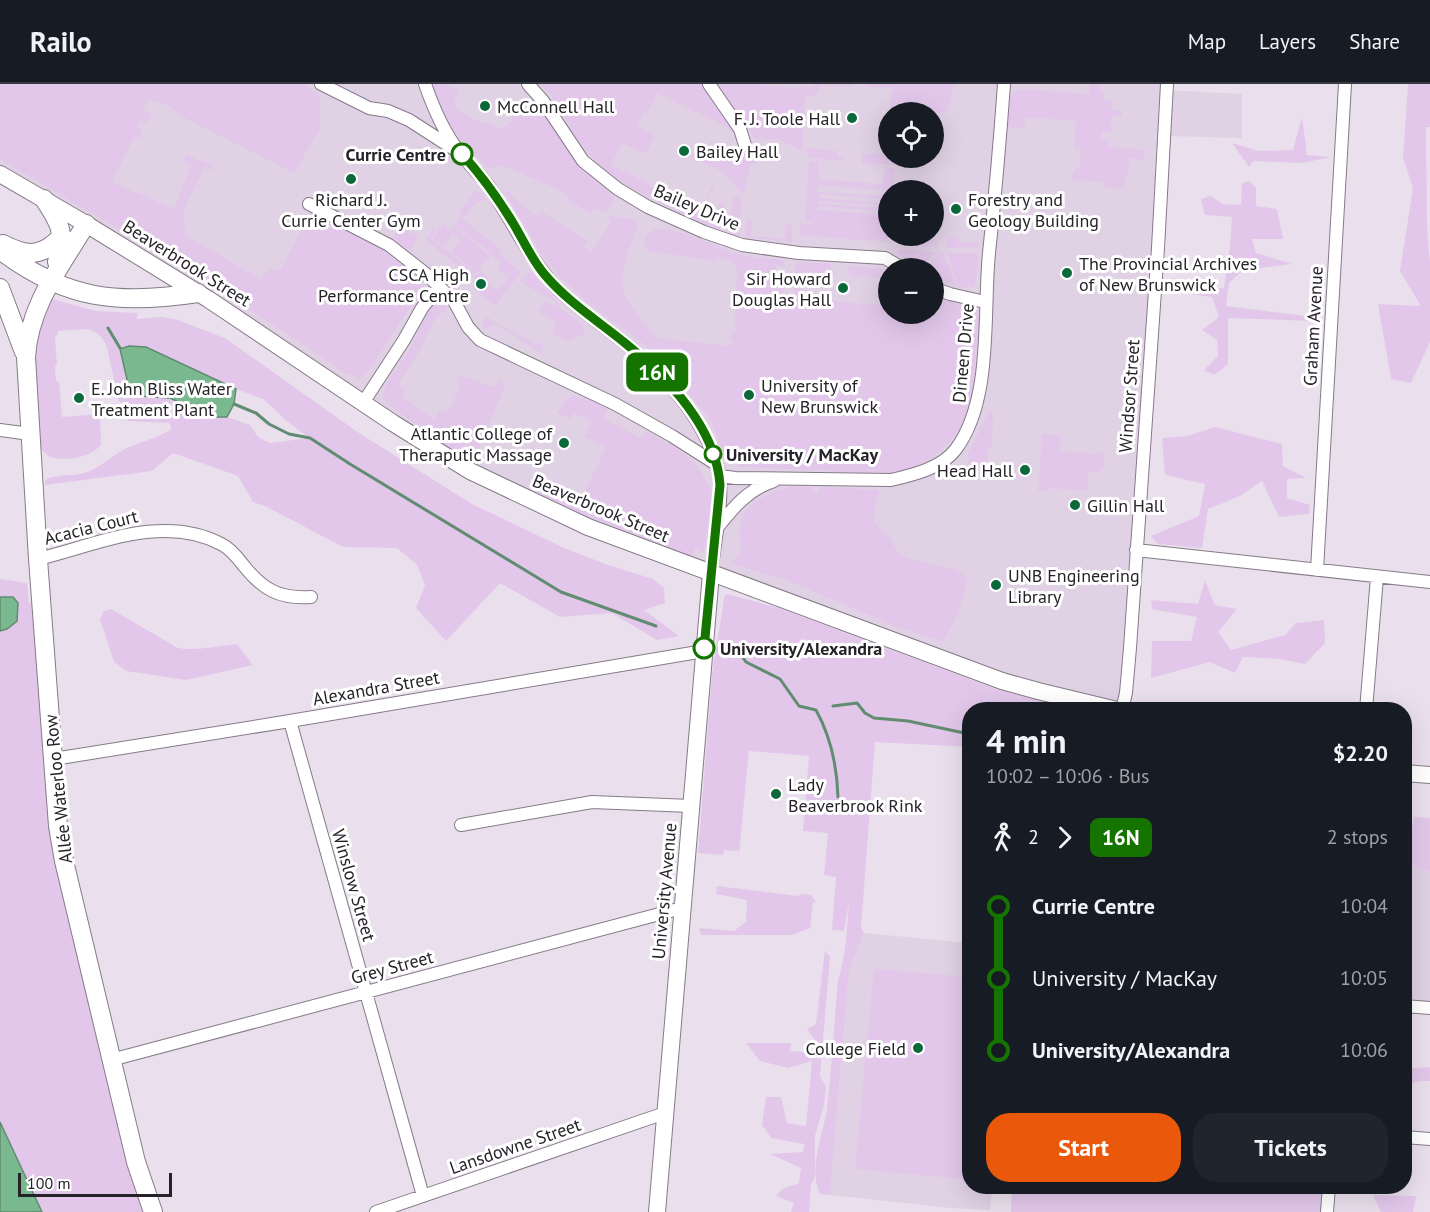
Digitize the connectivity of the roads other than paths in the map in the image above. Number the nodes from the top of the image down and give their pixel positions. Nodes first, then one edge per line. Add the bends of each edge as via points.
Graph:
1 (321, 84) edge
2 (425, 84) edge
3 (528, 84) edge
4 (709, 84) edge
5 (1004, 84) edge
6 (1167, 84) edge
7 (1345, 84) edge
8 (432, 104) junction
9 (409, 120) junction
10 (745, 145) dead end
11 (458, 151) junction
12 (0, 174) edge
13 (44, 199) junction
14 (309, 204) dead end
15 (86, 224) junction
16 (62, 236) junction
17 (0, 242) edge
18 (0, 250) edge
19 (885, 258) edge
20 (51, 281) junction
21 (439, 287) junction
22 (0, 288) edge
23 (944, 292) edge
24 (198, 293) junction
25 (986, 302) junction
26 (26, 357) junction
27 (363, 403) junction
28 (0, 430) edge
29 (30, 434) junction
30 (718, 470) junction
31 (786, 478) junction
32 (716, 529) junction
33 (1136, 550) junction
34 (38, 559) junction
35 (1317, 570) junction
36 (711, 573) junction
37 (1377, 577) junction
38 (1430, 582) edge
39 (311, 597) dead end
40 (704, 651) junction
41 (1085, 702) edge
42 (1123, 702) edge
43 (1367, 702) edge
44 (290, 721) junction
45 (54, 759) junction
46 (1412, 773) edge
47 (1430, 775) edge
48 (691, 806) junction
49 (461, 825) dead end
50 (682, 908) junction
51 (365, 992) junction
52 (1412, 1007) edge
53 (1430, 1008) edge
54 (111, 1060) junction
55 (665, 1113) junction
56 (1412, 1138) edge
57 (1430, 1139) edge
58 (1328, 1194) edge
59 (423, 1196) junction
60 (406, 1207) edge
61 (153, 1212) edge
62 (376, 1212) edge
63 (657, 1212) edge
64 (1327, 1212) edge

1 - 9 street via 369,108
2 - 8 street
3 - 19 street, Bailey Drive via 583,161 632,198 742,245
4 - 10 street via 740,129
5 - 25 street, Dineen Drive
6 - 33 street, Windsor Street
7 - 35 street, Graham Avenue
8 - 9 street via 423,116
8 - 11 street
9 - 11 street
11 - 30 street via 486,182 555,286 642,358 684,401 703,432
12 - 13 street, Beaverbrook Street
13 - 15 street, Beaverbrook Street
13 - 16 main road
14 - 21 street via 389,245
15 - 20 main road
15 - 24 street, Beaverbrook Street
16 - 17 main road via 49,248 28,253
16 - 20 main road
18 - 20 main road
20 - 24 main road via 88,294 128,300
20 - 26 main road via 33,316
21 - 27 street
21 - 30 street via 454,301 480,340 615,404 672,436
22 - 26 main road
23 - 25 street
24 - 27 street, Beaverbrook Street
25 - 31 street, Dineen Drive via 978,404 950,456 922,471 891,480
26 - 29 main road, Allée Waterloo Row
27 - 36 street, Beaverbrook Street via 470,471 588,527
28 - 29 street
29 - 34 main road, Allée Waterloo Row
30 - 31 street, Dineen Drive via 735,478
30 - 32 street
31 - 32 street via 754,489
32 - 36 street
33 - 35 street
33 - 42 street, Windsor Street
34 - 39 street, Acacia Court via 165,530 204,536 223,545 255,579 281,596
34 - 45 main road, Allée Waterloo Row
35 - 37 street
36 - 40 street, University Avenue
36 - 41 street, Beaverbrook Street via 1002,681
37 - 38 street
37 - 43 street
40 - 44 street, Alexandra Street
40 - 48 street, University Avenue
44 - 45 street, Alexandra Street
44 - 51 street, Winslow Street
45 - 54 main road, Allée Waterloo Row via 64,861
46 - 47 street
48 - 49 street via 592,802
48 - 50 street, University Avenue
50 - 51 street, Grey Street
50 - 55 street, University Avenue
51 - 54 street, Grey Street
51 - 59 street, Winslow Street
52 - 53 street
54 - 61 main road, Allée Waterloo Row via 136,1162
55 - 59 street, Lansdowne Street
55 - 63 street, University Avenue
56 - 57 street
58 - 64 street
59 - 60 street, Lansdowne Street
60 - 62 street, Lansdowne Street

